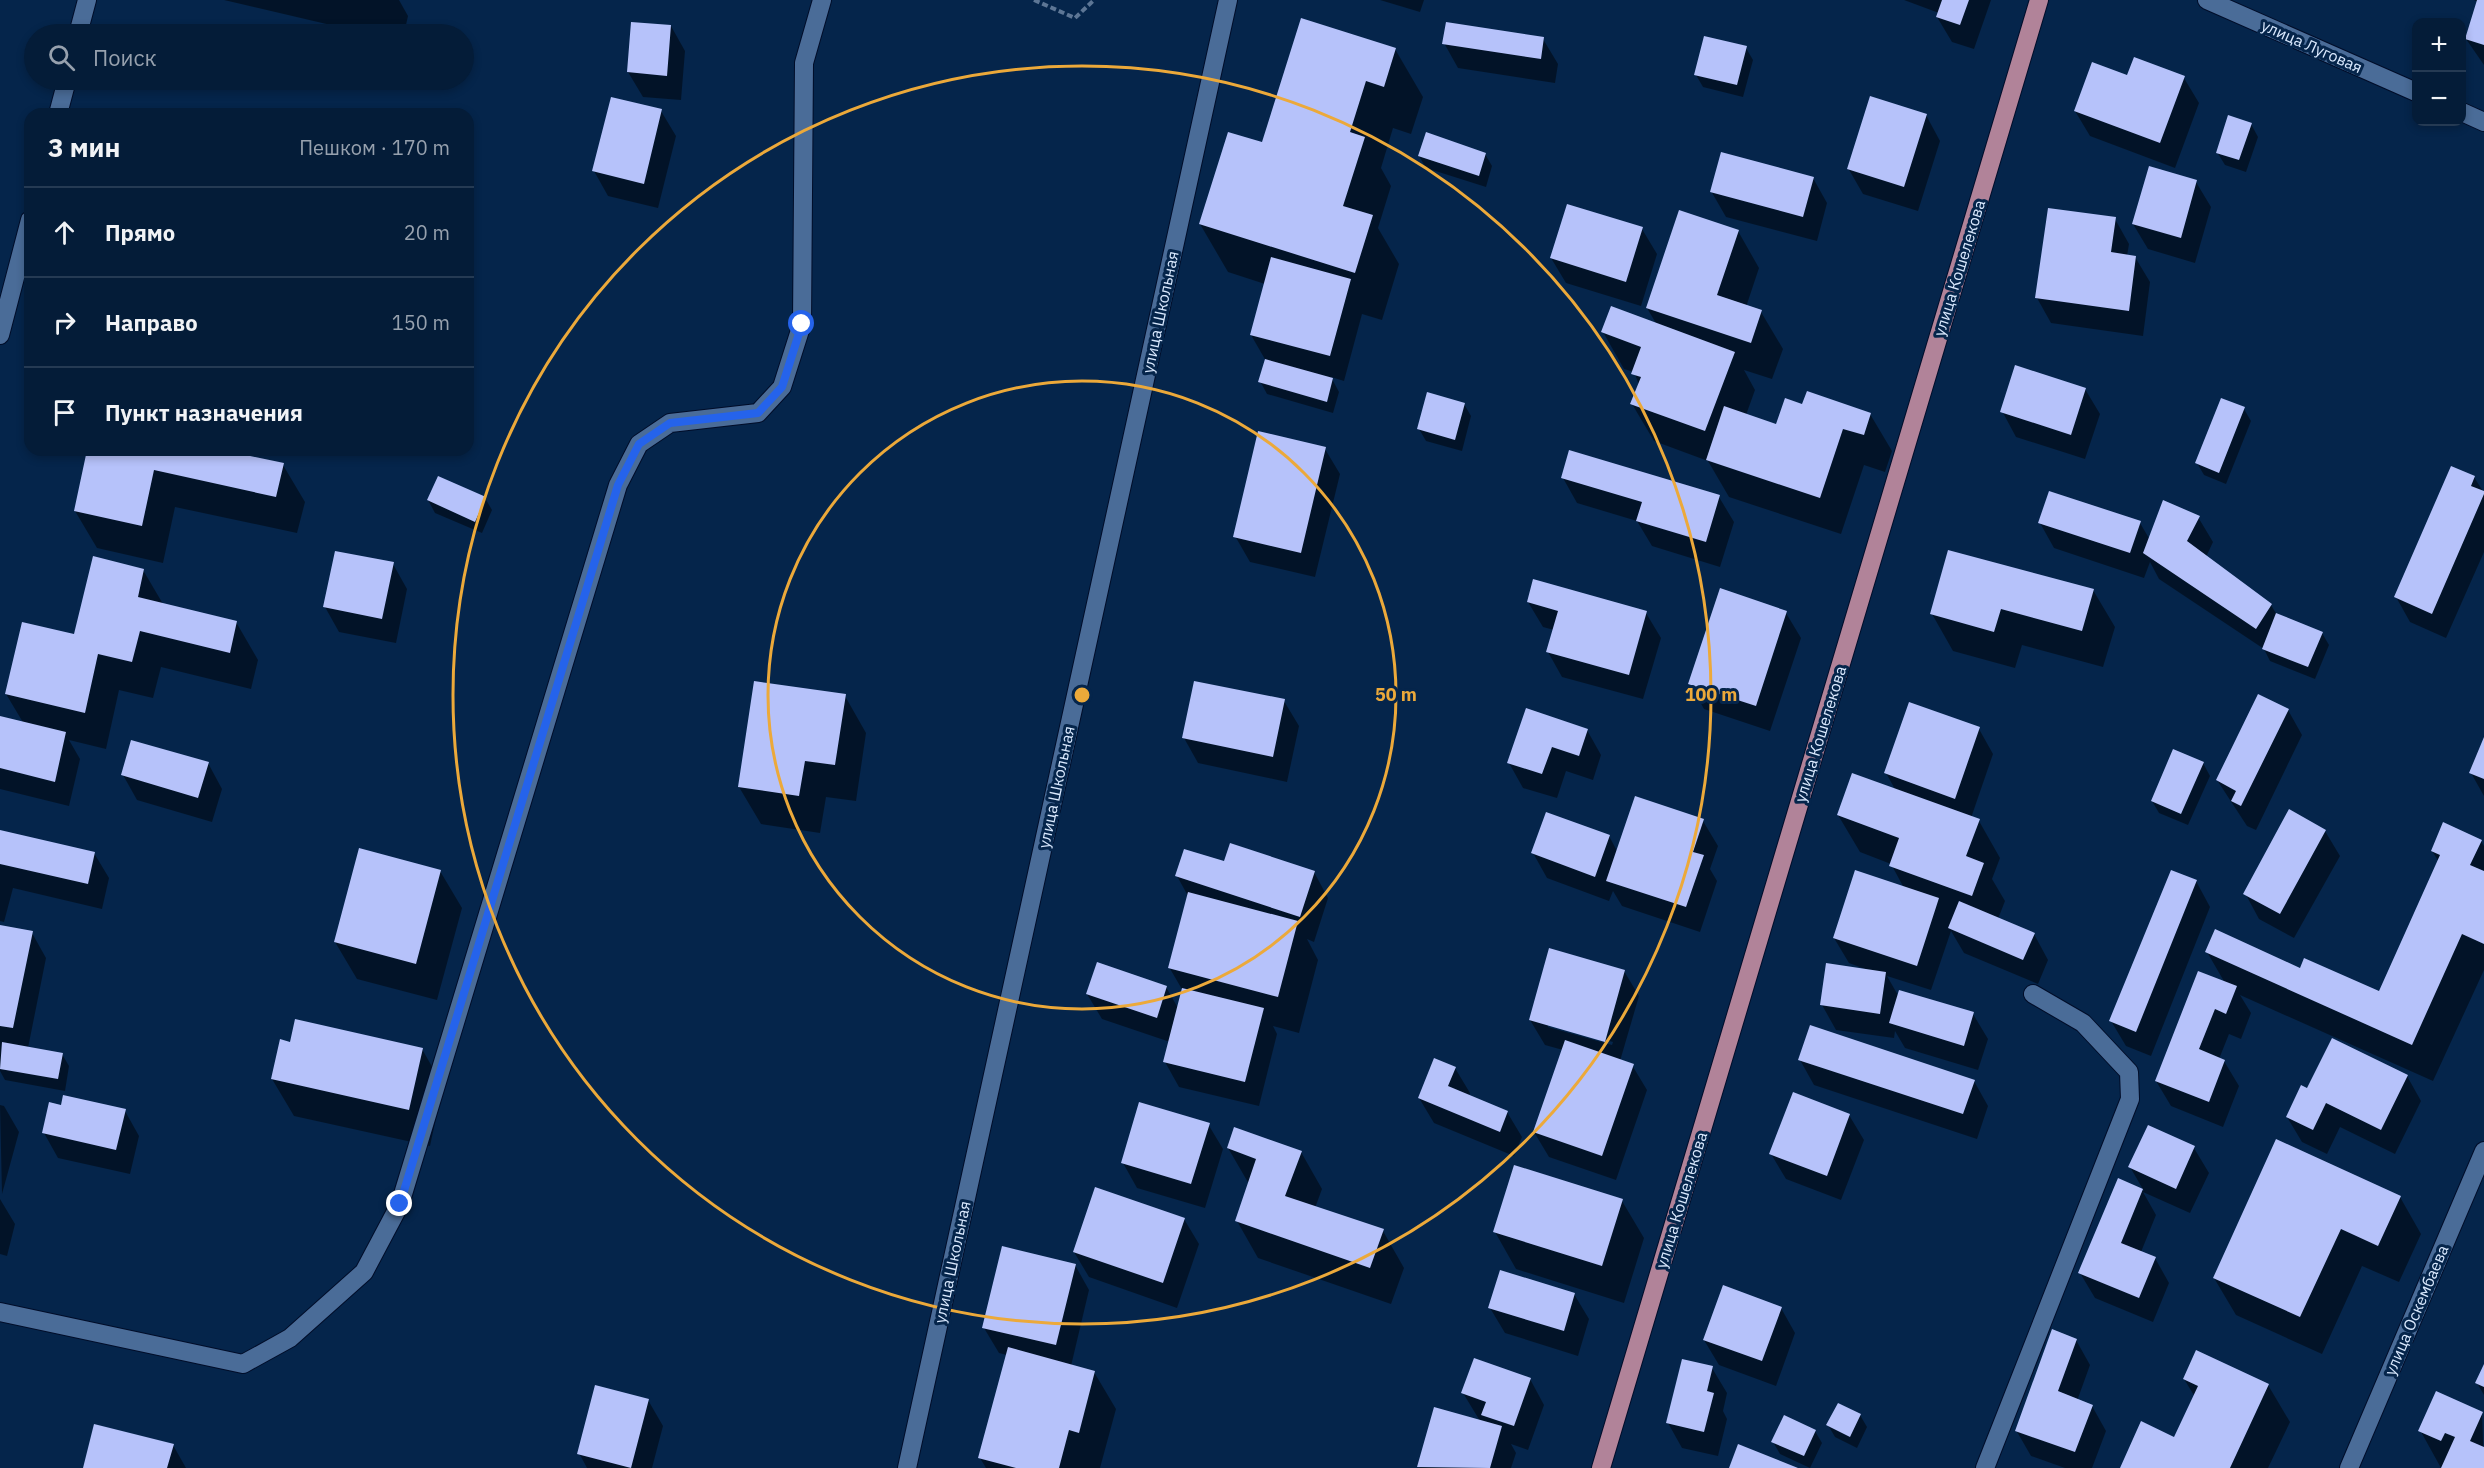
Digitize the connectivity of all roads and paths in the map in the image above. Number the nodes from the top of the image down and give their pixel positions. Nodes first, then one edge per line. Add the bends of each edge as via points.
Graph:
1 (87, 0) edge
2 (822, 0) edge
3 (1034, 0) edge
4 (1094, 0) edge
5 (1228, 0) edge
6 (2040, 0) edge
7 (2207, 0) edge
8 (81, 24) edge
9 (64, 90) edge
10 (2412, 90) edge
11 (60, 108) edge
12 (2466, 114) edge
13 (2484, 122) edge
14 (24, 243) edge
15 (0, 335) edge
16 (2033, 994) dead end
17 (2484, 1151) edge
18 (0, 1312) edge
19 (907, 1468) edge
20 (1601, 1468) edge
21 (1984, 1468) edge
22 (2349, 1468) edge

1 - 8 street
2 - 18 street via 804,63 802,324 782,387 758,413 670,423 639,444 618,485 400,1204 364,1272 290,1338 243,1364
3 - 4 path via 1075,18
5 - 19 street, улица Школьная
6 - 20 main road, улица Кошелекова
7 - 10 street, улица Луговая
9 - 11 street
12 - 13 street
14 - 15 street
16 - 21 street via 2084,1023 2129,1072 2130,1099
17 - 22 street, улица Оскембаева

